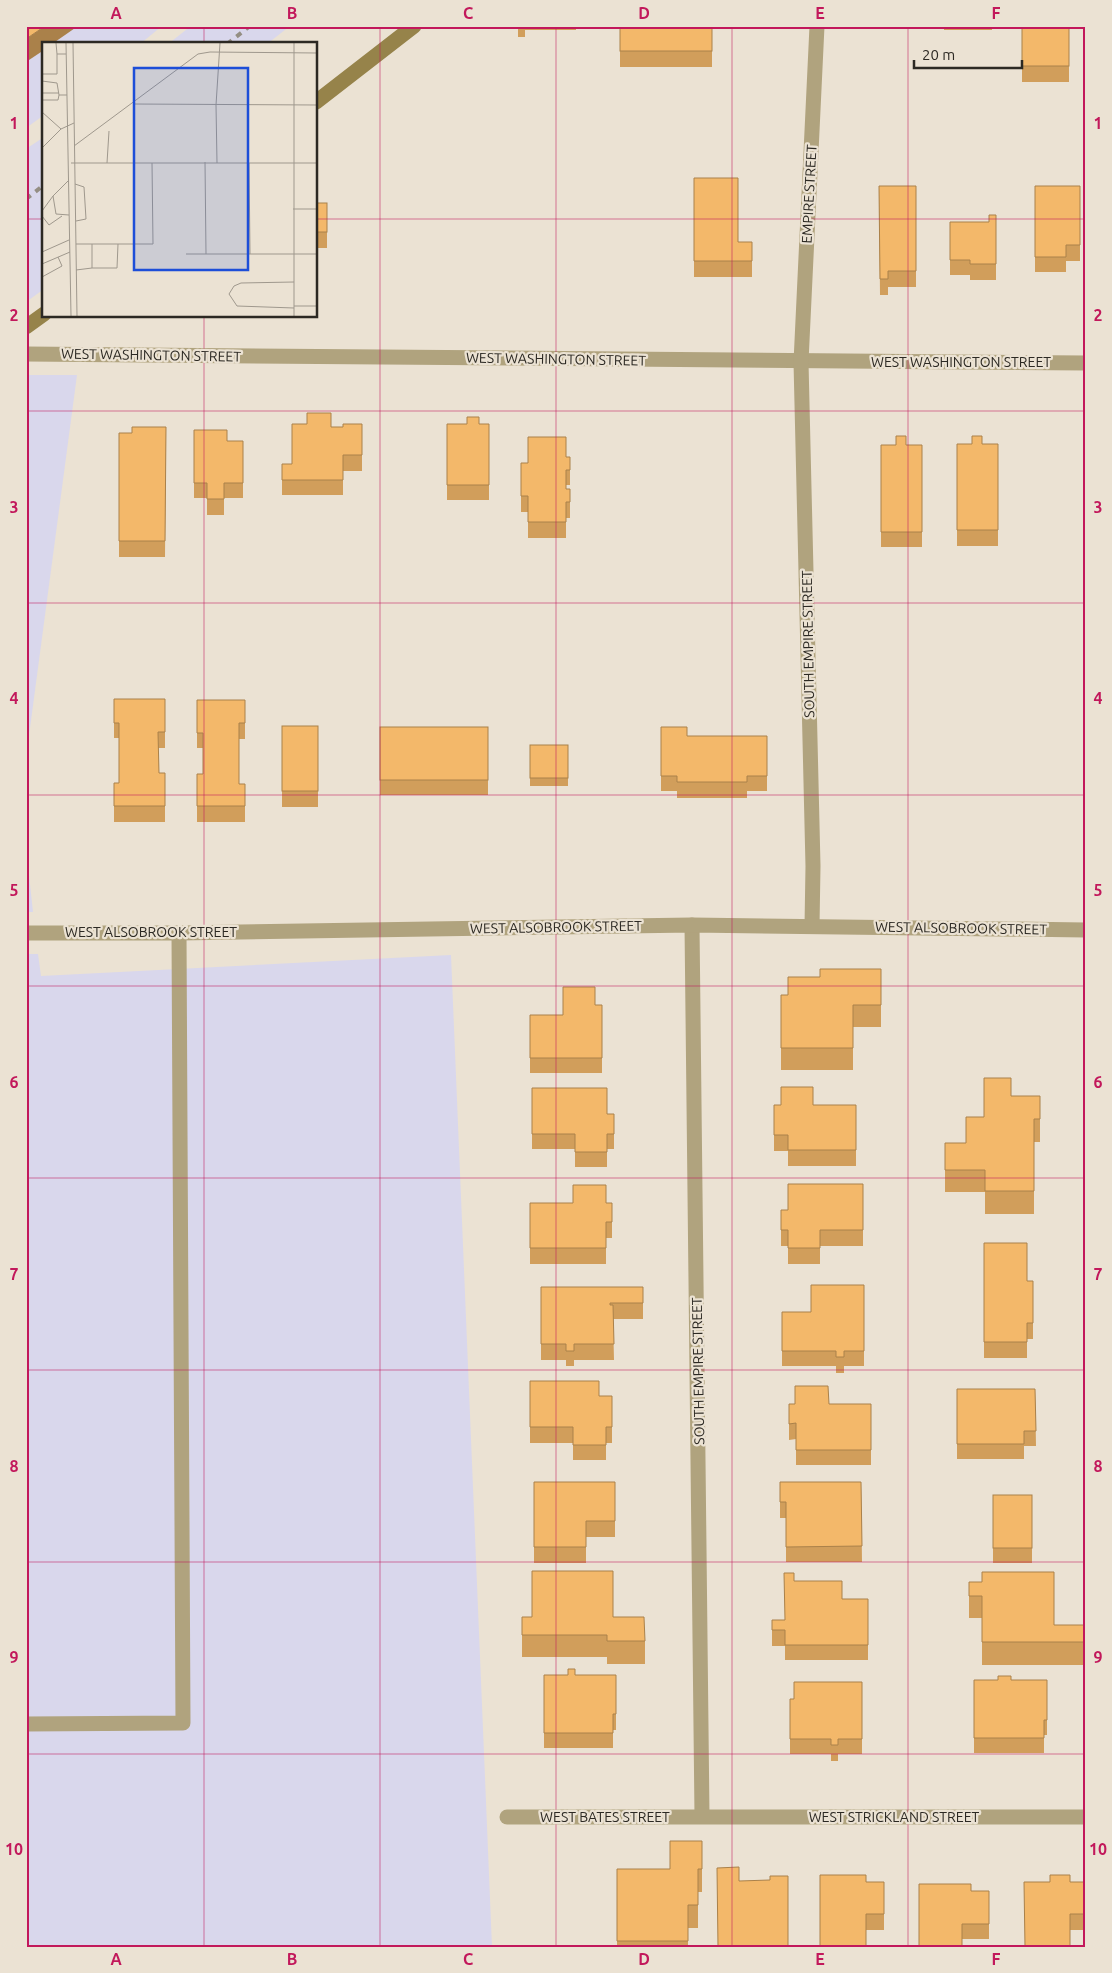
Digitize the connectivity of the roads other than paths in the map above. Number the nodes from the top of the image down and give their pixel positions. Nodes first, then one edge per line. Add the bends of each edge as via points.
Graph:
1 (414, 26) edge
2 (817, 26) edge
3 (318, 100) edge
4 (42, 316) edge
5 (26, 328) edge
6 (26, 354) edge
7 (801, 362) junction
8 (1086, 363) edge
9 (692, 925) junction
10 (812, 926) junction
11 (1086, 930) edge
12 (26, 933) edge
13 (179, 933) junction
14 (26, 1724) edge
15 (702, 1816) junction
16 (1086, 1817) edge
17 (507, 1818) dead end

1 - 3 street
2 - 7 street, EMPIRE STREET
4 - 5 street
6 - 7 street, WEST WASHINGTON STREET
7 - 8 street, WEST WASHINGTON STREET
7 - 10 street, SOUTH EMPIRE STREET
9 - 10 street, WEST ALSOBROOK STREET
9 - 13 street, WEST ALSOBROOK STREET
9 - 15 street, SOUTH EMPIRE STREET
10 - 11 street, WEST ALSOBROOK STREET
12 - 13 street, WEST ALSOBROOK STREET
13 - 14 street via 183,1723
15 - 16 street, WEST STRICKLAND STREET
15 - 17 street, WEST BATES STREET

